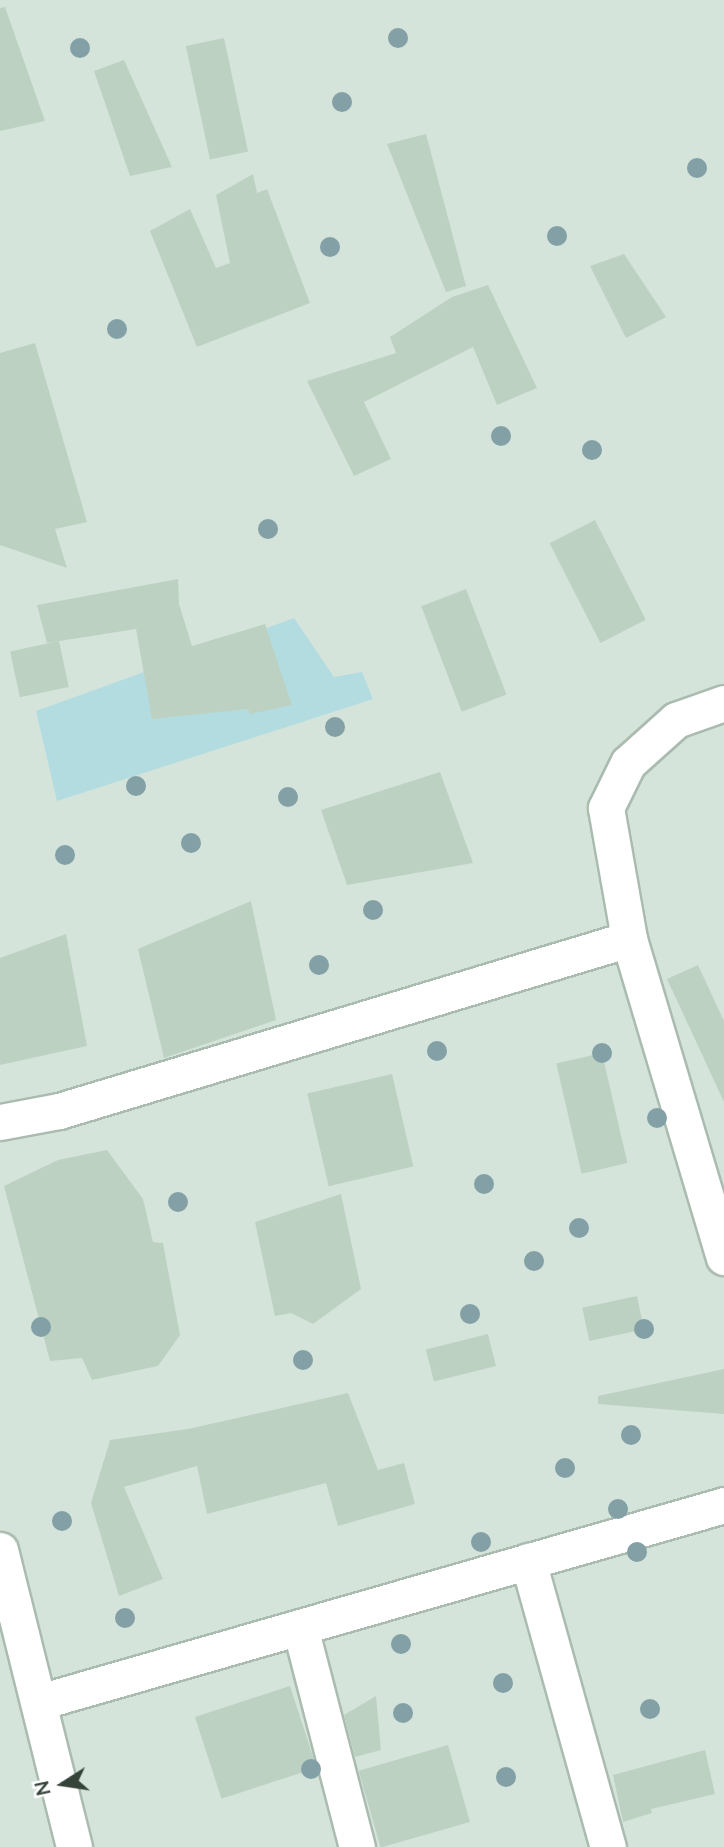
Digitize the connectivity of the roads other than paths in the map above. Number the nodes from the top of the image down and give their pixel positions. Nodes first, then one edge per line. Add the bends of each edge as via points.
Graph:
1 (724, 703) edge
2 (629, 939) junction
3 (0, 1122) edge
4 (724, 1256) edge
5 (724, 1505) edge
6 (0, 1550) edge
7 (528, 1562) junction
8 (300, 1627) junction
9 (39, 1702) junction
10 (74, 1847) edge
11 (357, 1847) edge
12 (608, 1847) edge

1 - 2 street via 676,720 628,763 606,808
2 - 3 street via 59,1111
2 - 4 street
5 - 7 street
6 - 9 street
7 - 8 street
7 - 12 street
8 - 9 street
8 - 11 street
9 - 10 street

